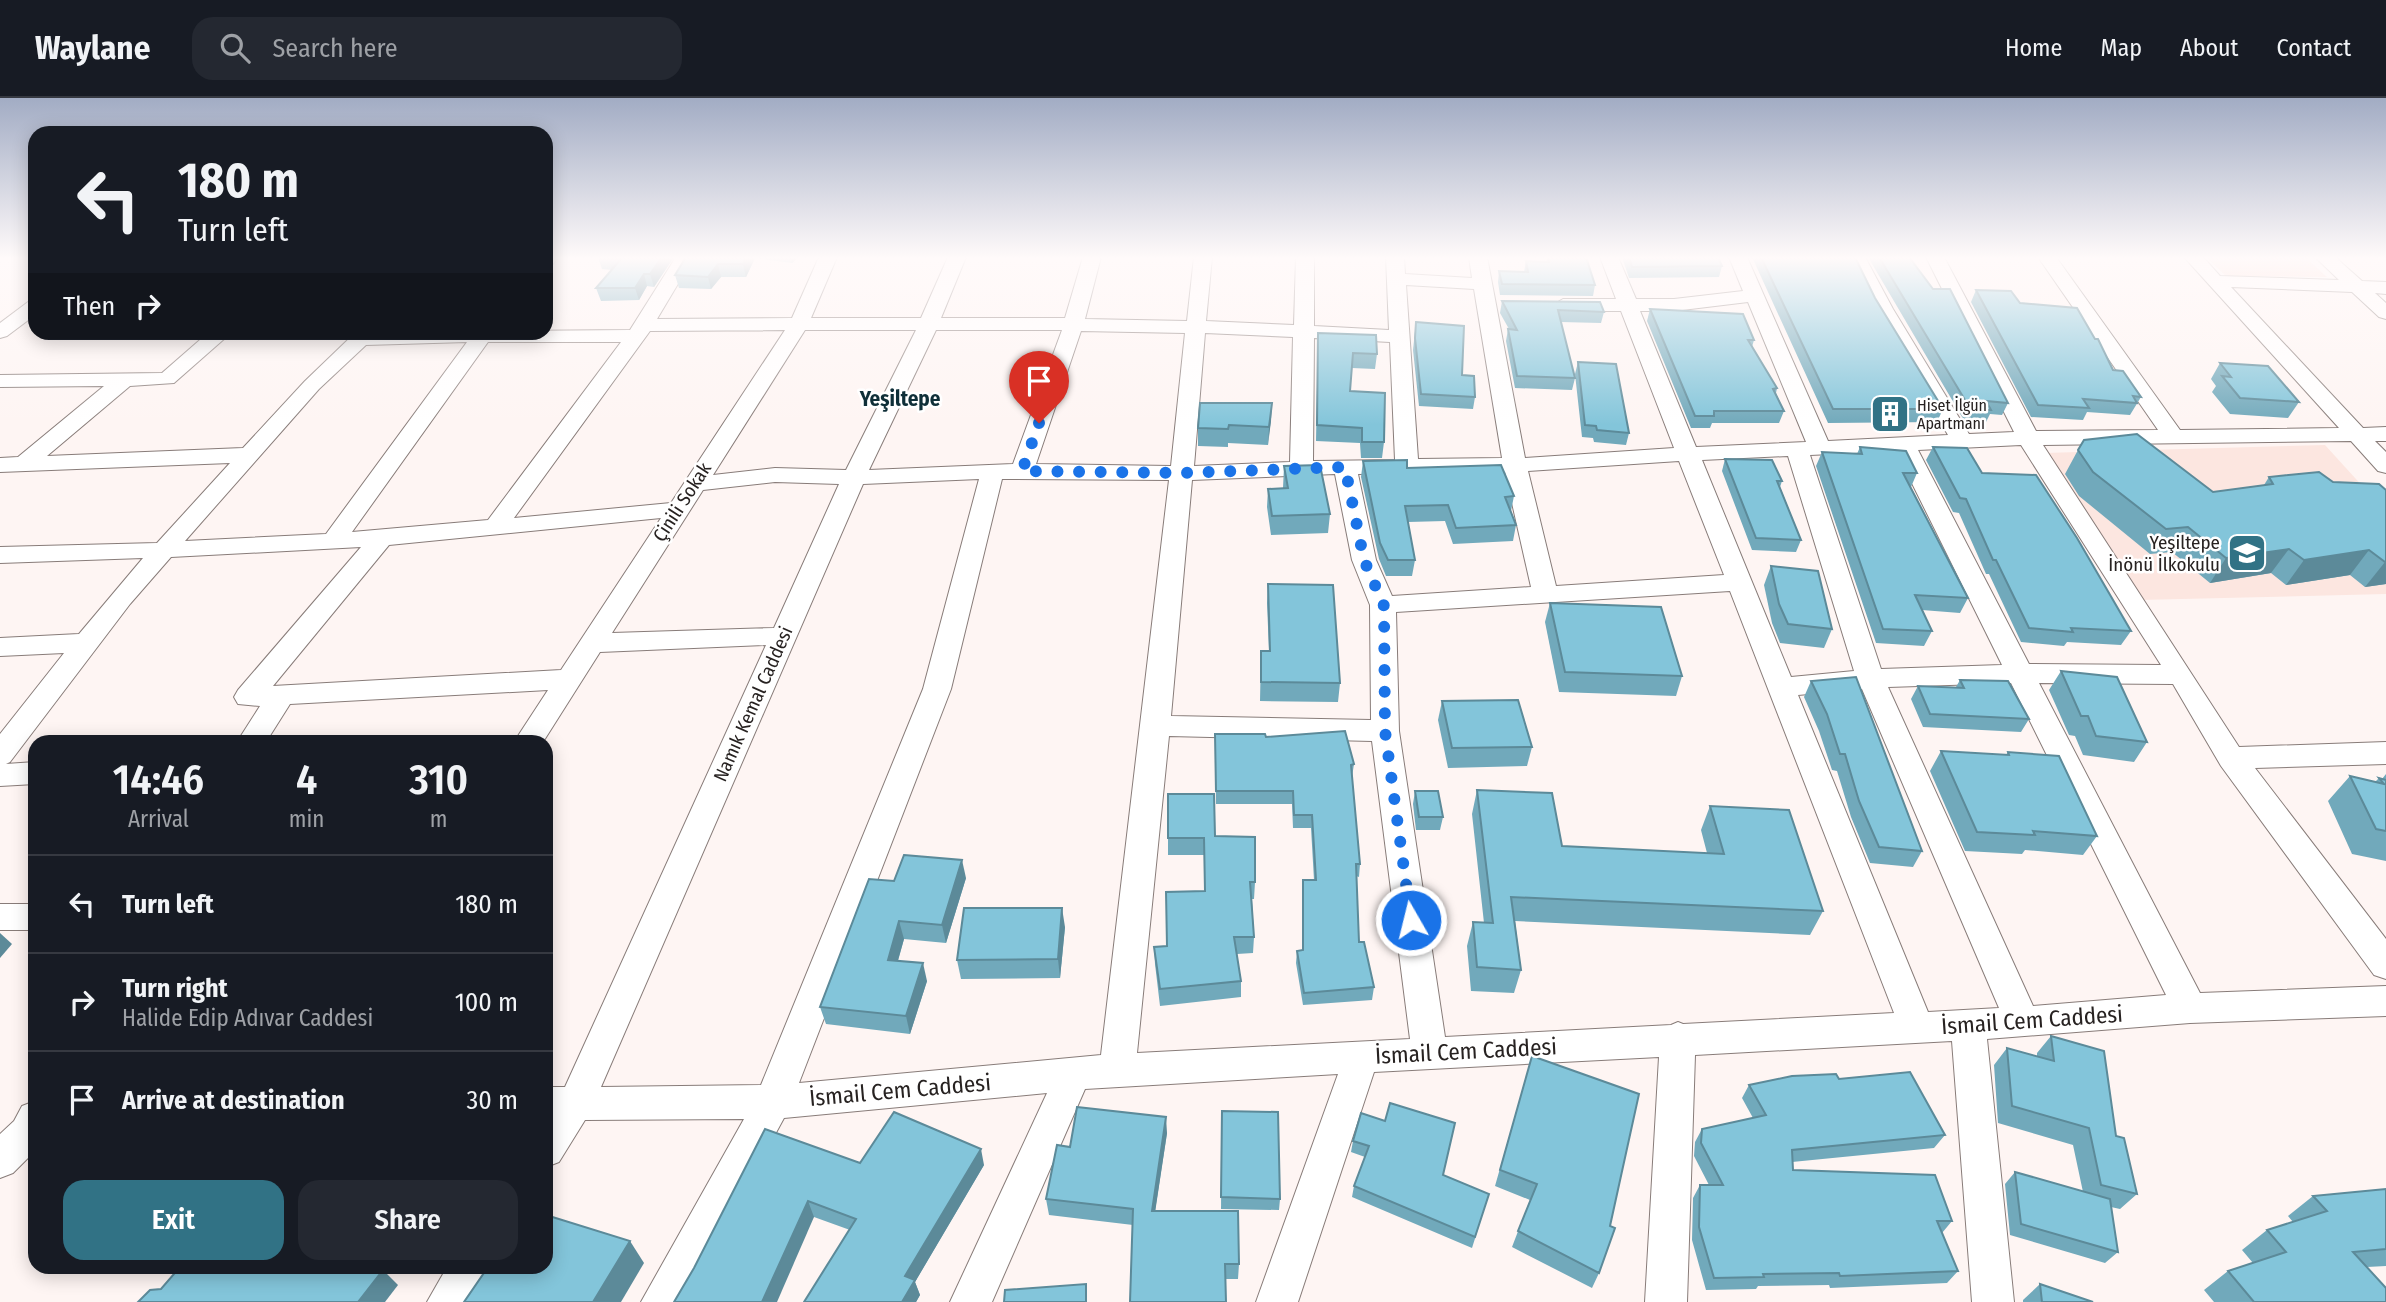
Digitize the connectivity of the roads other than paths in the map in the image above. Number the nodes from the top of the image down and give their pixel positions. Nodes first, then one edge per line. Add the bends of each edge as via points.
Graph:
1 (651, 313) edge
2 (804, 313) edge
3 (933, 313) edge
4 (1077, 313) edge
5 (1197, 313) edge
6 (1304, 313) edge
7 (1398, 313) edge
8 (1488, 313) edge
9 (1632, 313) edge
10 (1760, 313) edge
11 (1886, 313) edge
12 (1964, 313) edge
13 (2087, 313) edge
14 (2246, 313) edge
15 (28, 315) edge
16 (799, 324) junction
17 (928, 325) junction
18 (1073, 326) junction
19 (1196, 328) junction
20 (1304, 330) junction
21 (640, 331) junction
22 (0, 332) edge
23 (553, 333) edge
24 (1399, 337) junction
25 (213, 340) edge
26 (360, 340) edge
27 (480, 340) edge
28 (125, 379) junction
29 (0, 381) edge
30 (2386, 434) edge
31 (2358, 435) junction
32 (2173, 436) junction
33 (2028, 438) junction
34 (1963, 442) junction
35 (1904, 444) junction
36 (1808, 449) junction
37 (1690, 454) junction
38 (249, 455) junction
39 (24, 464) junction
40 (0, 465) edge
41 (1515, 465) junction
42 (2386, 466) edge
43 (1345, 467) junction
44 (1407, 467) junction
45 (1300, 468) junction
46 (1007, 472) junction
47 (1182, 473) junction
48 (854, 477) junction
49 (693, 484) junction
50 (678, 509) junction
51 (496, 526) junction
52 (382, 538) junction
53 (333, 541) junction
54 (165, 550) junction
55 (0, 555) edge
56 (1741, 582) junction
57 (1546, 596) junction
58 (1384, 606) junction
59 (783, 636) junction
60 (87, 643) junction
61 (592, 643) junction
62 (0, 647) edge
63 (2181, 675) junction
64 (2023, 676) junction
65 (1870, 677) junction
66 (567, 679) junction
67 (1783, 687) junction
68 (282, 695) junction
69 (1156, 726) junction
70 (1385, 731) junction
71 (256, 735) edge
72 (532, 735) edge
73 (2386, 753) edge
74 (0, 755) edge
75 (2231, 758) junction
76 (28, 774) edge
77 (0, 775) edge
78 (0, 917) edge
79 (28, 917) edge
80 (2386, 965) edge
81 (2386, 1000) edge
82 (2190, 1008) junction
83 (2023, 1022) junction
84 (1968, 1025) junction
85 (1917, 1027) junction
86 (1678, 1038) junction
87 (1430, 1054) junction
88 (1362, 1056) junction
89 (1116, 1070) junction
90 (1074, 1074) junction
91 (773, 1102) junction
92 (561, 1103) edge
93 (553, 1128) edge
94 (24, 1129) edge
95 (0, 1160) edge
96 (466, 1274) edge
97 (448, 1302) edge
98 (662, 1302) edge
99 (971, 1302) edge
100 (1278, 1302) edge
101 (1666, 1302) edge
102 (1993, 1302) edge

1 - 21 street
2 - 16 street, Çinili Sokak
3 - 17 street, Namık Kemal Caddesi
4 - 18 street
5 - 19 street
6 - 20 street
7 - 24 street
8 - 41 street
9 - 37 street
10 - 36 street
11 - 34 street
12 - 33 street
13 - 32 street
14 - 31 street
15 - 22 street
16 - 17 street
16 - 21 street
16 - 49 street, Çinili Sokak
17 - 18 street
17 - 48 street, Namık Kemal Caddesi
18 - 19 street
18 - 46 street
19 - 20 street
19 - 47 street
20 - 24 street
20 - 45 street
21 - 23 street
21 - 51 street
24 - 44 street
25 - 28 street via 167,379
26 - 38 street
27 - 53 street
28 - 29 street
28 - 39 street
30 - 31 street
31 - 32 street
31 - 42 street
32 - 33 street
33 - 34 street
33 - 63 street
34 - 35 street
35 - 36 street
35 - 64 street
36 - 37 street
36 - 65 street
37 - 41 street
37 - 56 street
38 - 39 street
38 - 54 street
39 - 40 street
41 - 44 street
41 - 57 street
43 - 44 street
43 - 45 street
43 - 58 street via 1364,560
45 - 47 street
46 - 47 street
46 - 48 street
46 - 91 street via 937,689
47 - 69 street
48 - 49 street via 775,475
48 - 59 street, Namık Kemal Caddesi
49 - 50 street, Çinili Sokak
50 - 51 street
50 - 61 street, Çinili Sokak
51 - 52 street
52 - 53 street
52 - 68 street via 247,697
53 - 54 street
54 - 55 street
54 - 60 street
56 - 57 street
56 - 67 street
57 - 58 street
58 - 70 street
59 - 61 street
59 - 92 street, Namık Kemal Caddesi
60 - 62 street
60 - 74 street
61 - 66 street, Çinili Sokak
63 - 64 street
63 - 75 street
64 - 65 street
64 - 82 street
65 - 67 street
65 - 83 street
66 - 68 street
66 - 72 street, Çinili Sokak
67 - 85 street
68 - 71 street
69 - 70 street
69 - 89 street
70 - 87 street
73 - 75 street
75 - 80 street
76 - 77 street
78 - 79 street
81 - 82 street, İsmail Cem Caddesi
82 - 83 street, İsmail Cem Caddesi
83 - 84 street, İsmail Cem Caddesi
84 - 85 street, İsmail Cem Caddesi
84 - 102 street
85 - 86 street, İsmail Cem Caddesi
86 - 87 street, İsmail Cem Caddesi
86 - 101 street
87 - 88 street, İsmail Cem Caddesi
88 - 89 street, İsmail Cem Caddesi
88 - 100 street
89 - 90 street, İsmail Cem Caddesi
90 - 91 street, İsmail Cem Caddesi
90 - 99 street
91 - 92 street, İsmail Cem Caddesi
91 - 98 street
92 - 93 street, Namık Kemal Caddesi
94 - 95 street
96 - 97 street

